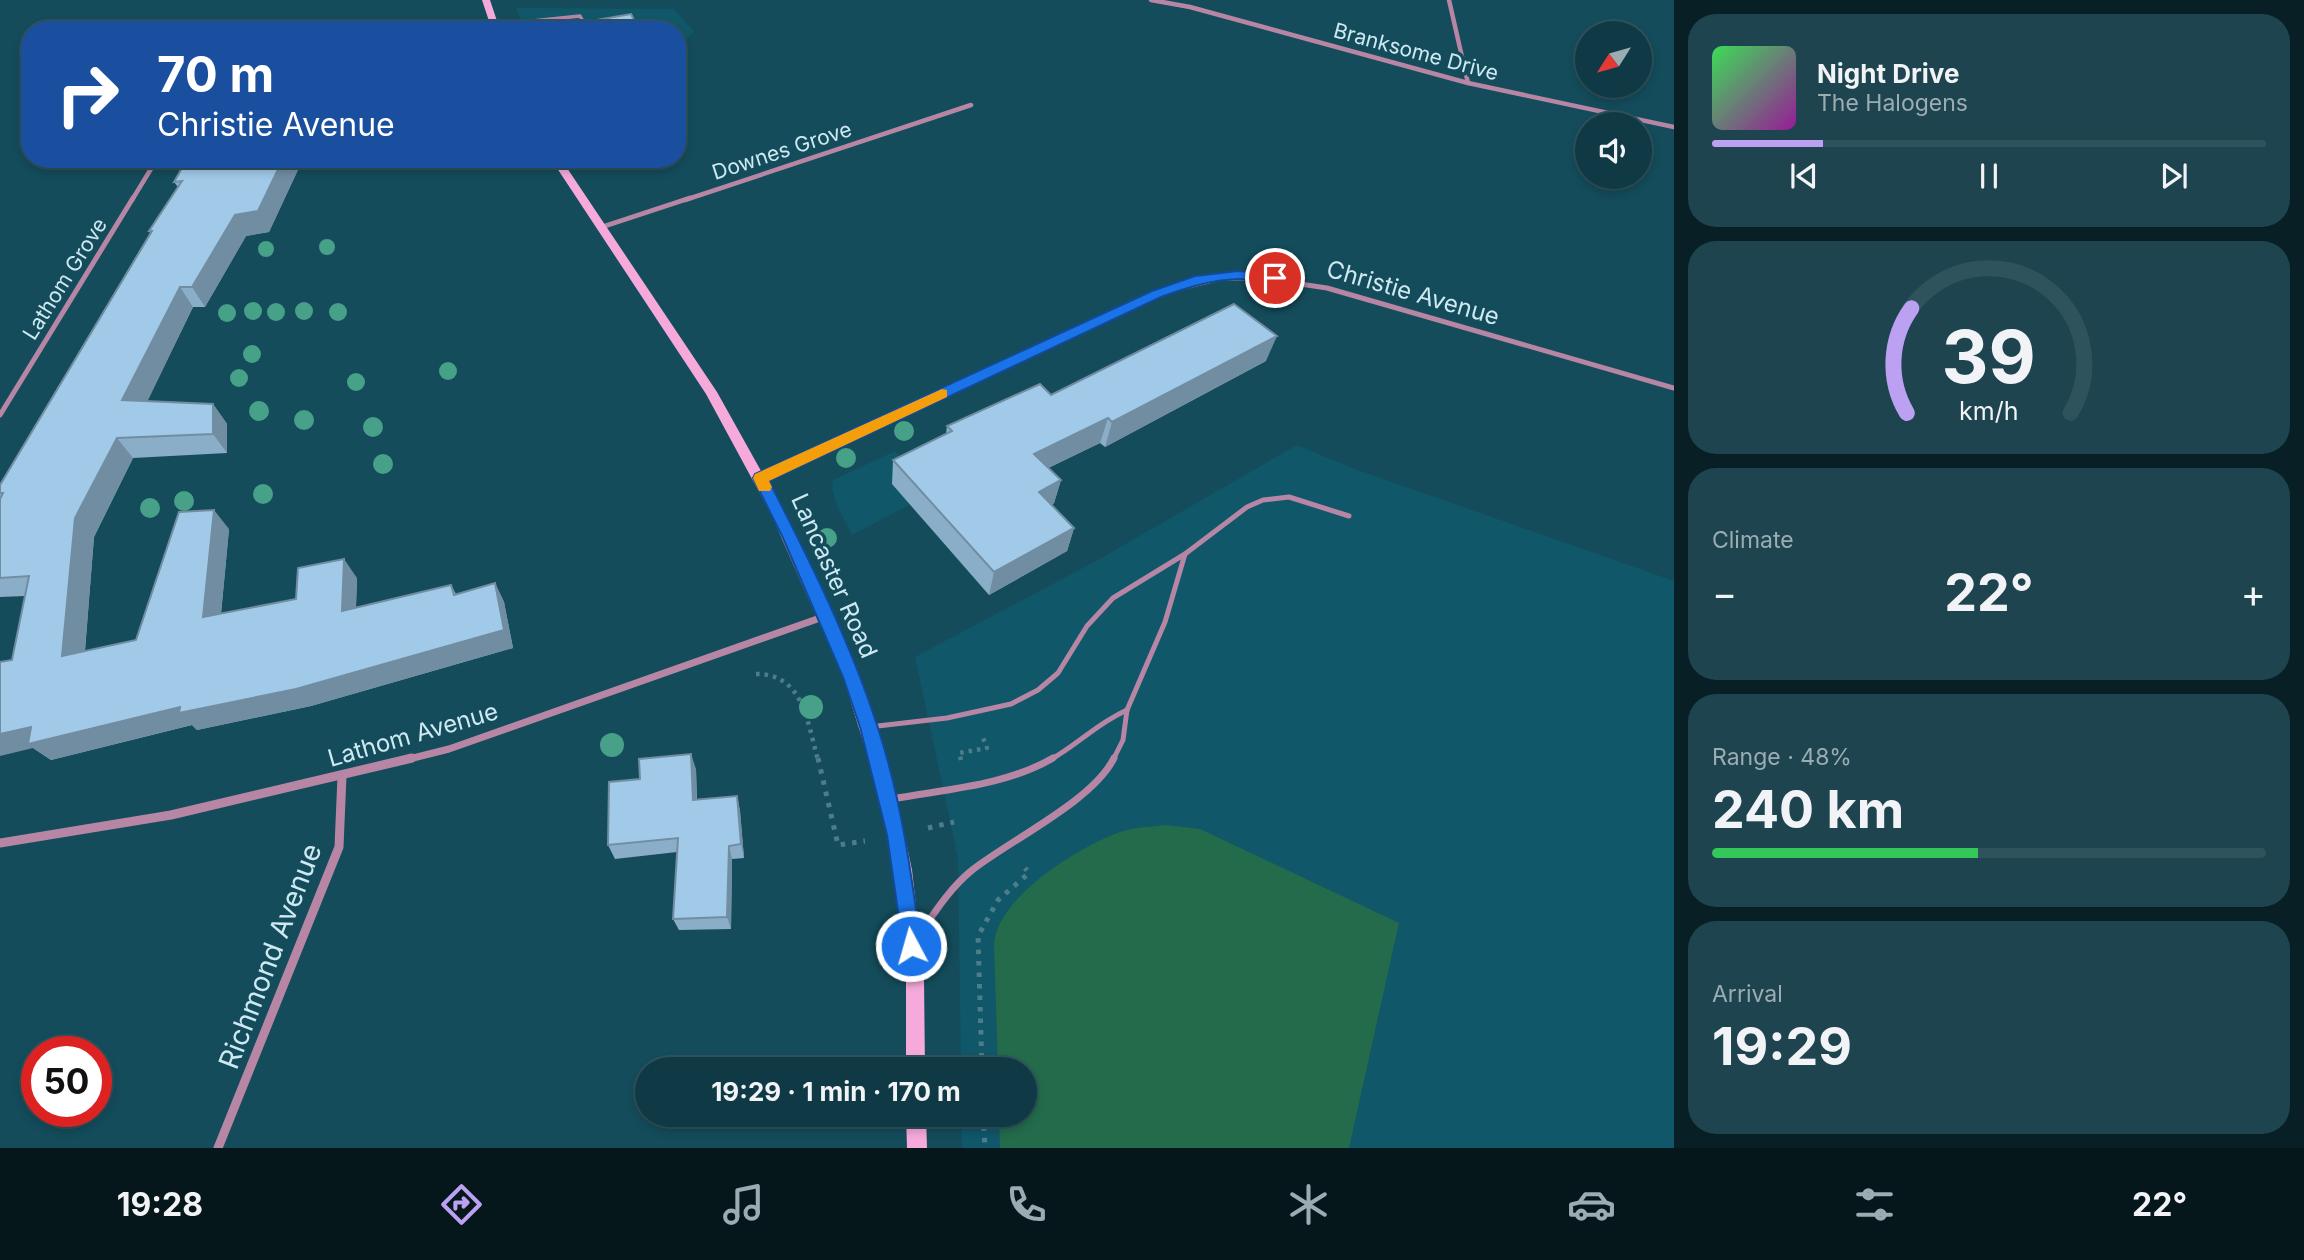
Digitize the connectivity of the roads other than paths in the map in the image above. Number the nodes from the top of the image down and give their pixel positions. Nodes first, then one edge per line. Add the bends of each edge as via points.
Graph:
1 (486, 0) edge
2 (1151, 0) edge
3 (1449, 0) edge
4 (493, 21) edge
5 (541, 21) edge
6 (583, 21) edge
7 (1468, 83) junction
8 (971, 106) dead end
9 (1674, 127) edge
10 (151, 168) edge
11 (562, 168) edge
12 (602, 227) junction
13 (1674, 388) edge
14 (0, 415) edge
15 (760, 478) junction
16 (1349, 516) dead end
17 (1185, 554) junction
18 (823, 617) junction
19 (1127, 710) junction
20 (869, 727) junction
21 (342, 776) junction
22 (889, 799) junction
23 (0, 843) edge
24 (911, 946) junction
25 (916, 1057) edge
26 (916, 1127) edge
27 (218, 1148) edge
28 (917, 1148) edge

1 - 4 main road
2 - 7 street, Branksome Drive
3 - 7 street
5 - 6 lane via 580,16
7 - 9 street, Branksome Drive
8 - 12 street, Downes Grove
10 - 14 street, Lathom Grove
11 - 12 main road, Lancaster Road
12 - 15 main road, Lancaster Road via 711,392
13 - 15 street, Christie Avenue via 1327,288 1238,275 1195,280 1156,294
15 - 18 main road, Lancaster Road
16 - 17 lane via 1289,497 1263,500
17 - 19 lane via 1160,634
17 - 20 lane via 1113,598 1087,626 1058,673 1038,690 998,707
18 - 20 main road, Lancaster Road
18 - 21 street, Lathom Avenue via 449,748
19 - 22 lane via 1098,723 1079,743 1034,769 1005,779
19 - 24 lane via 1123,740 1108,770 970,873 946,897
20 - 22 main road, Lancaster Road
21 - 23 street, Lathom Avenue via 171,815
21 - 27 street, Richmond Avenue via 339,847
22 - 24 main road, Lancaster Road
24 - 25 main road, Lancaster Road
26 - 28 main road

